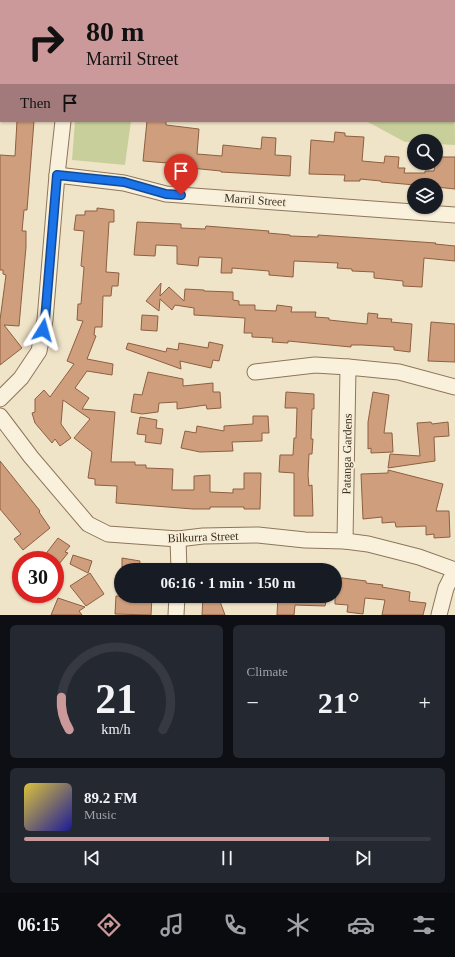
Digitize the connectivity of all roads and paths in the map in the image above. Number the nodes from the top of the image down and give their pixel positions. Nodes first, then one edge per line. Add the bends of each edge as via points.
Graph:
1 (63, 122) edge
2 (57, 175) junction
3 (455, 215) edge
4 (348, 367) junction
5 (255, 372) dead end
6 (455, 387) edge
7 (0, 399) edge
8 (0, 416) edge
9 (178, 539) junction
10 (345, 541) junction
11 (179, 563) edge
12 (455, 570) edge
13 (177, 603) edge
14 (176, 615) edge
15 (439, 615) edge

1 - 2 street
2 - 3 street, Marril Street via 124,182 166,194
2 - 7 street via 45,320 39,351 21,378
4 - 5 street via 315,365
4 - 6 street via 399,372
4 - 10 street, Patanga Gardens
8 - 9 street, Bilkurra Street via 88,524 108,534
9 - 10 street, Bilkurra Street via 258,535
9 - 11 street
10 - 12 street, Bilkurra Street via 419,557
12 - 15 street via 446,588
13 - 14 street

